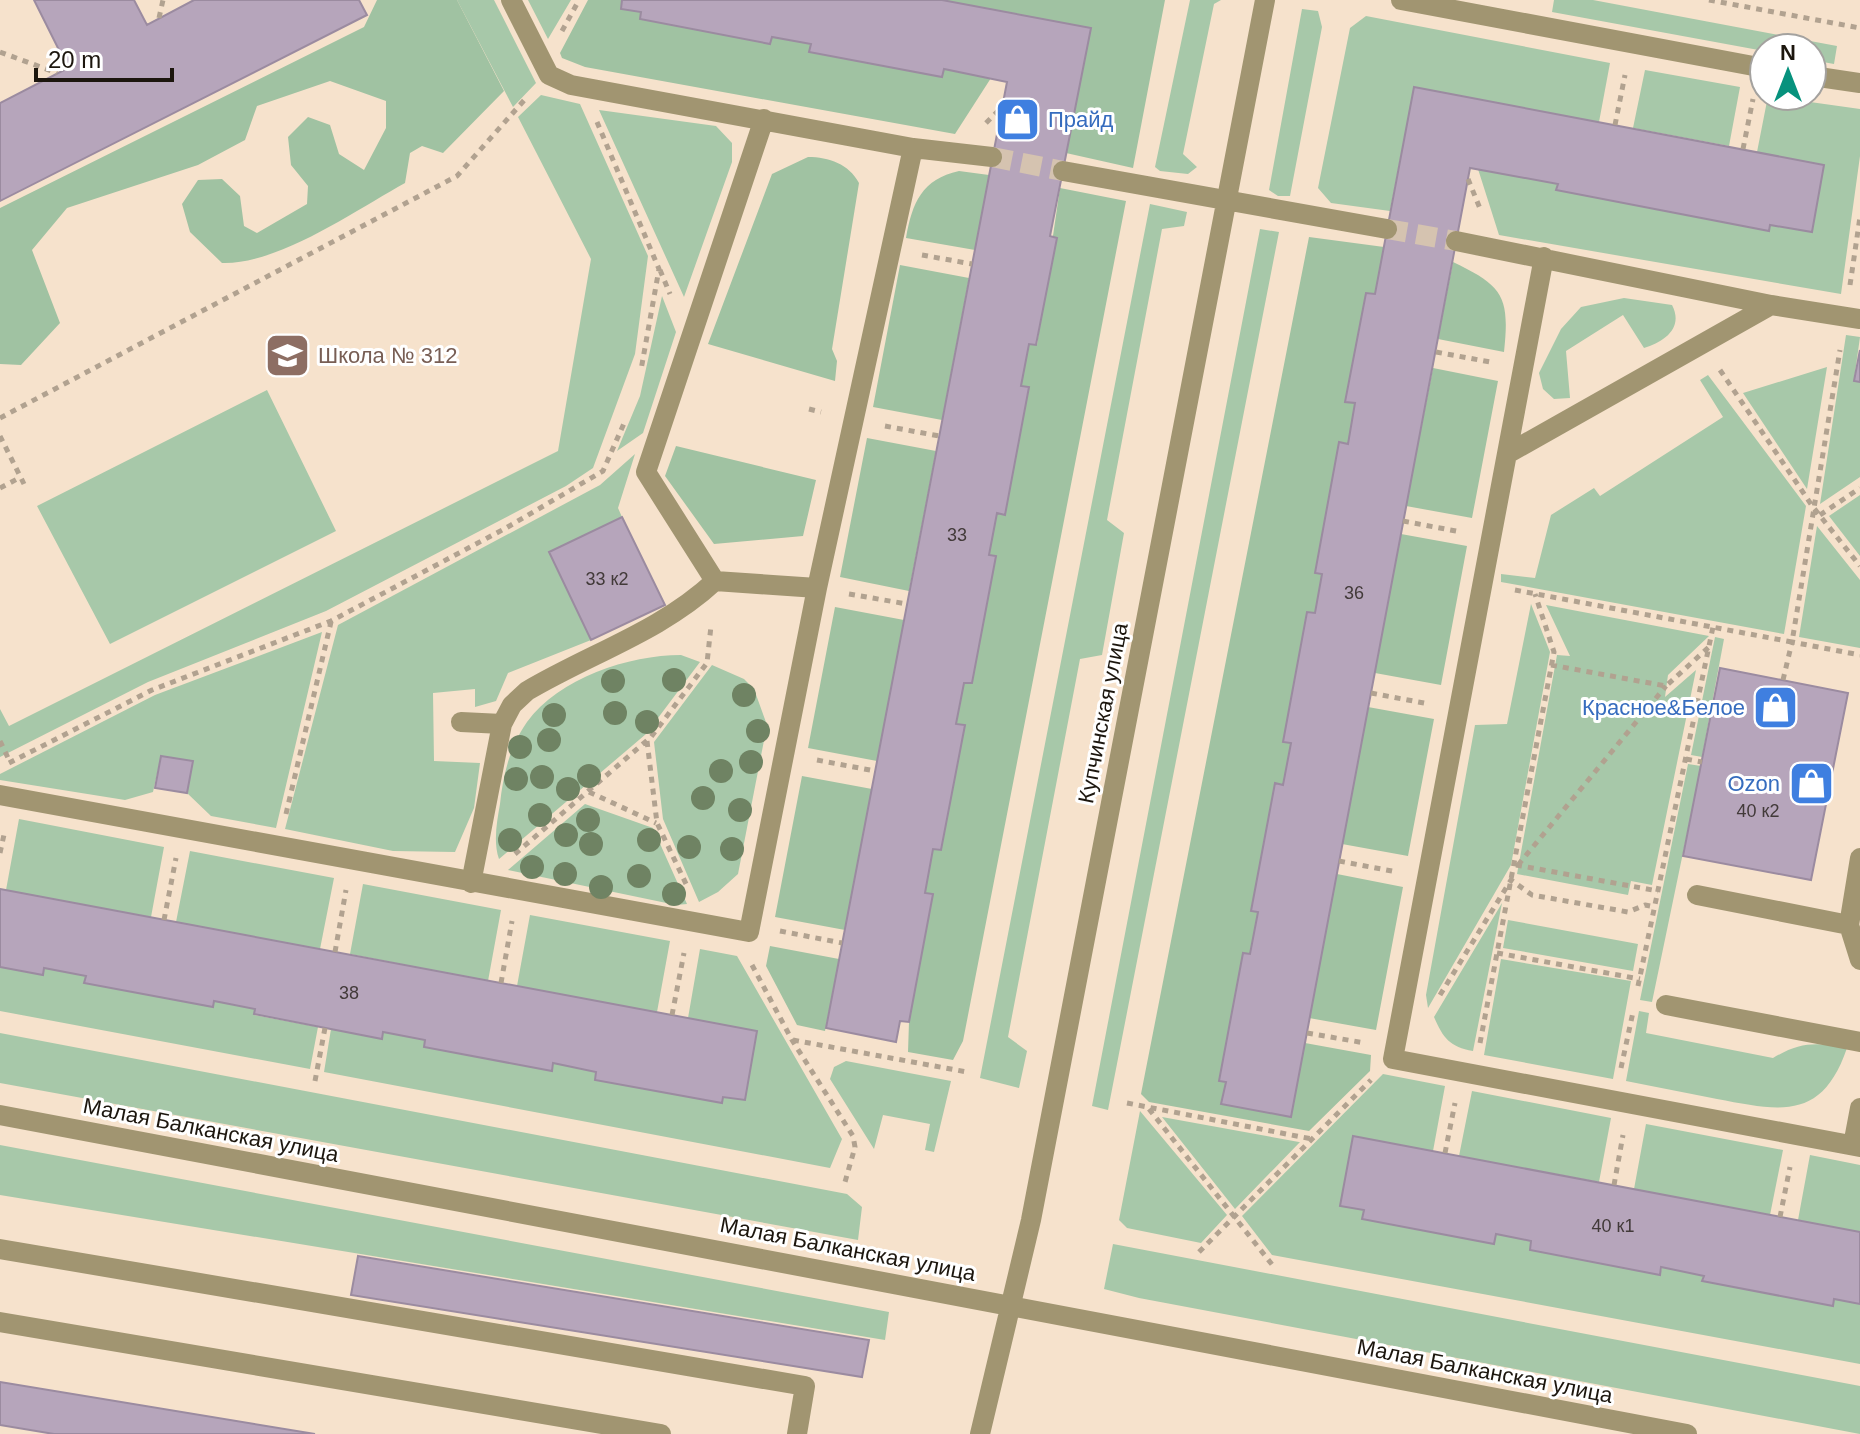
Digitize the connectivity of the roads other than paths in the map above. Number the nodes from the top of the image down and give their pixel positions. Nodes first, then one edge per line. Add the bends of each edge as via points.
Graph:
1 (511, 0) edge
2 (1265, 0) edge
3 (1401, 0) edge
4 (1459, 6) edge
5 (1748, 65) edge
6 (1828, 78) edge
7 (1860, 83) edge
8 (764, 119) junction
9 (913, 148) junction
10 (992, 157) tunnel mouth
11 (1063, 171) tunnel mouth
12 (1225, 201) junction
13 (1387, 229) tunnel mouth
14 (1456, 241) tunnel mouth
15 (1544, 257) junction
16 (1771, 305) junction
17 (1853, 318) edge
18 (1507, 454) junction
19 (715, 581) junction
20 (817, 588) junction
21 (461, 722) dead end
22 (502, 724) junction
23 (0, 795) edge
24 (1860, 858) edge
25 (471, 883) junction
26 (1697, 895) dead end
27 (1849, 925) junction
28 (1860, 960) edge
29 (1666, 1005) dead end
30 (1860, 1042) edge
31 (1860, 1108) edge
32 (0, 1115) edge
33 (1856, 1146) edge
34 (0, 1249) edge
35 (1014, 1305) junction
36 (0, 1322) edge
37 (661, 1434) edge
38 (797, 1434) edge
39 (980, 1434) edge
40 (1687, 1434) edge

1 - 8 street via 549,75 571,85
2 - 12 street, Купчинская улица
3 - 4 street
4 - 5 street
6 - 7 street
8 - 9 street
8 - 19 street via 646,472
9 - 10 street
9 - 20 street
11 - 12 street
12 - 13 street
12 - 35 street, Купчинская улица
14 - 15 street
15 - 16 street
15 - 18 street
16 - 17 street
16 - 18 street
18 - 33 street via 1393,1059
19 - 20 street
19 - 22 street via 663,622 527,691
20 - 25 street via 749,929
21 - 22 street
22 - 25 street
23 - 25 street
24 - 27 street
26 - 27 street
27 - 28 street
29 - 30 street
31 - 33 street
32 - 35 street, Малая Балканская улица
34 - 38 street via 805,1386
35 - 39 street, Купчинская улица
35 - 40 street, Малая Балканская улица
36 - 37 street

